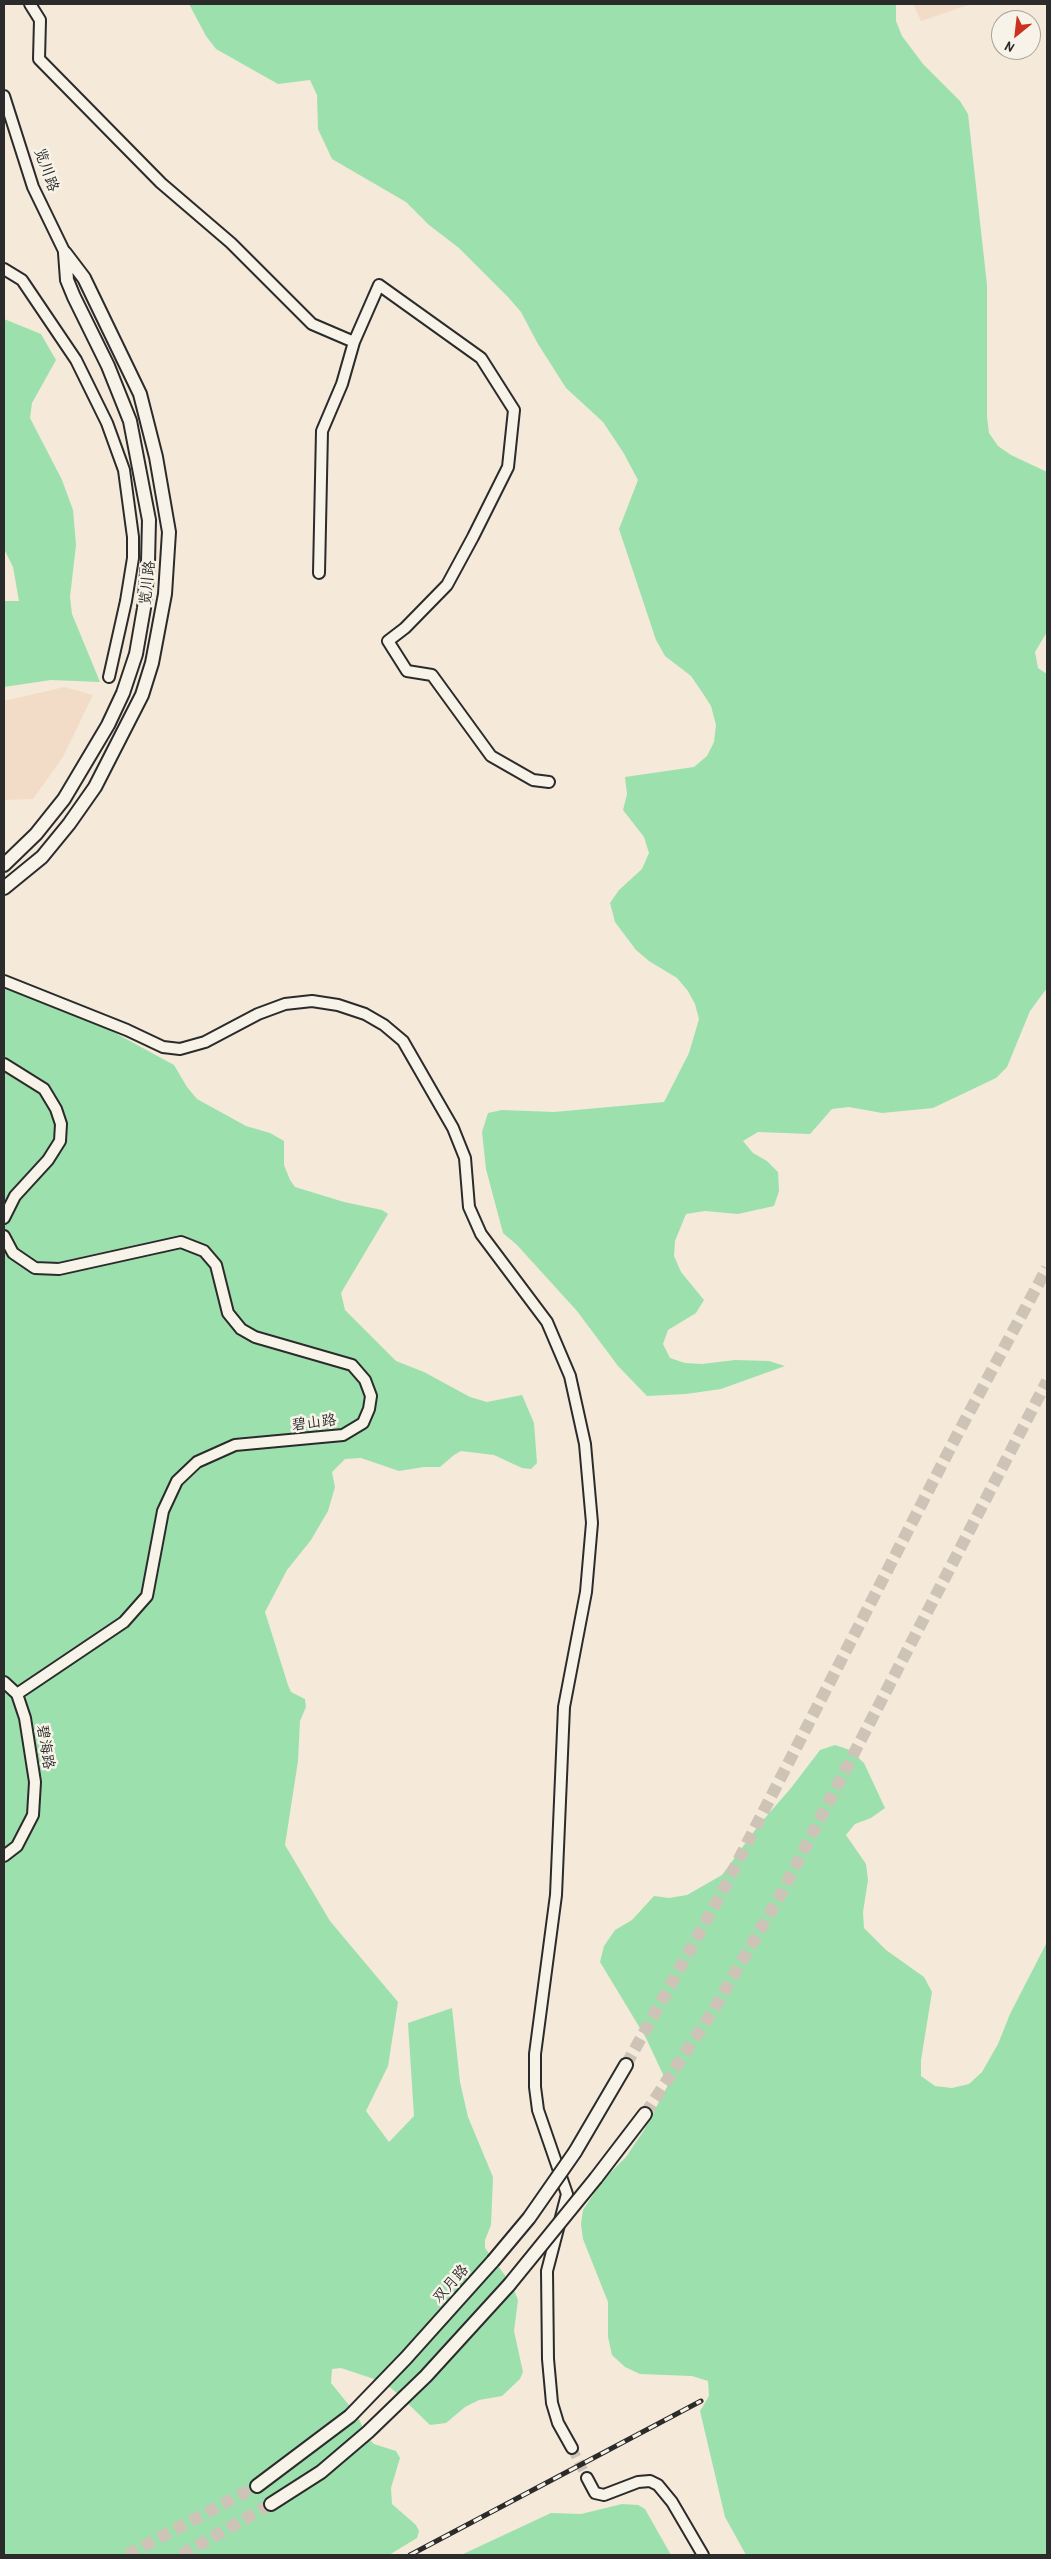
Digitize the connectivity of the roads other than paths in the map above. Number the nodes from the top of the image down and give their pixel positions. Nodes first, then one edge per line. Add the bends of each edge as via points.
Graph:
1 (30, 4) edge
2 (4, 96) edge
3 (65, 253) junction
4 (4, 269) edge
5 (354, 342) junction
6 (319, 574) dead end
7 (109, 677) dead end
8 (124, 688) junction
9 (142, 695) junction
10 (549, 782) dead end
11 (4, 865) edge
12 (4, 888) edge
13 (4, 981) edge
14 (4, 1064) edge
15 (4, 1218) edge
16 (4, 1236) edge
17 (4, 1682) edge
18 (17, 1694) junction
19 (4, 1856) edge
20 (626, 2065) tunnel mouth
21 (645, 2114) tunnel mouth
22 (572, 2448) tunnel mouth
23 (587, 2478) tunnel mouth
24 (257, 2486) tunnel mouth
25 (272, 2504) tunnel mouth
26 (703, 2555) edge

1 - 5 street via 40,20 39,59 161,182 232,243 312,324
2 - 3 street, 览川路 via 34,187
3 - 8 street, 览川路 via 67,280 130,421 149,520 144,608 136,654
3 - 9 street, 览川路 via 84,278 140,394 156,457 169,532 165,594 152,663
4 - 7 street via 22,280 76,360 112,434 124,470 133,537 132,558
5 - 6 street via 342,384 322,431
5 - 10 street via 379,285 481,358 514,410 508,467 447,585 388,641 408,671 432,675 491,756 533,780
8 - 9 street
8 - 11 street, 览川路 via 108,725 69,792 36,834
9 - 12 street, 览川路 via 95,787 70,824 42,857
13 - 22 street via 163,1047 180,1049 205,1042 258,1014 286,1004 312,1001 338,1005 365,1014 384,1025 403,1041 453,1128 465,1158 470,1207 481,1234 547,1322 570,1376 585,1444 592,1522 586,1592 564,1707 556,1895 535,2054 535,2087 538,2110 567,2194 547,2271 548,2359 552,2402 558,2423
14 - 15 street via 44,1088 61,1124 60,1141 48,1160 15,1196
16 - 18 street, 碧山路 via 12,1253 35,1268 59,1269 181,1242 204,1251 216,1265 228,1313 241,1329 255,1337 352,1365 371,1396 363,1423 343,1435 235,1445 197,1462 177,1480 163,1511 147,1596 124,1622
17 - 18 street
18 - 19 street, 碧海路 via 25,1718 35,1782 33,1815 17,1846
20 - 24 street, 双月路, bridge via 575,2152 530,2218 493,2261 350,2416
21 - 25 street, bridge via 509,2285 426,2376 368,2432 320,2472
23 - 26 street via 594,2493 604,2495 638,2482 650,2481 658,2485 672,2502

